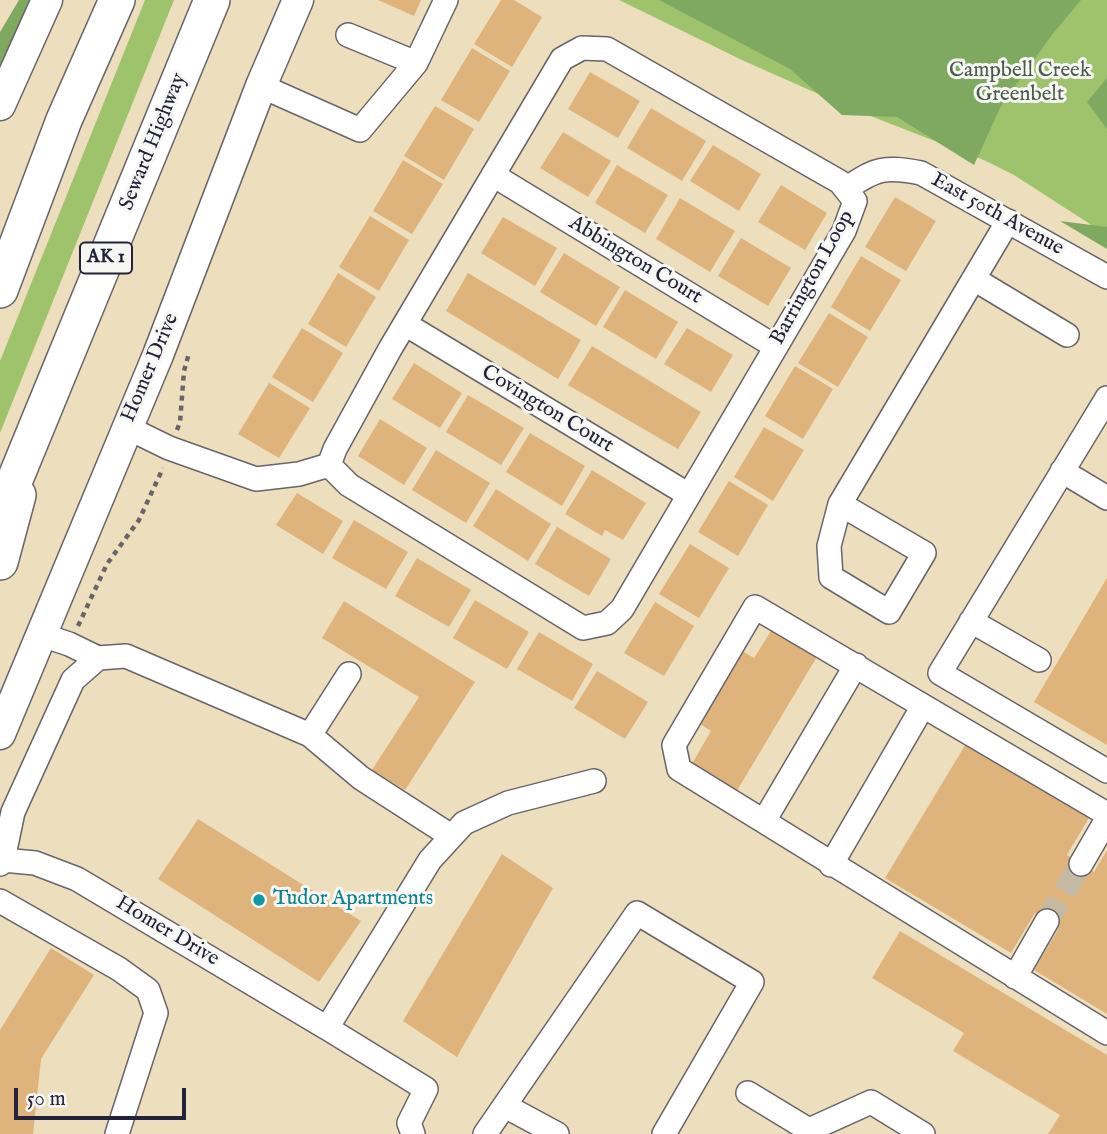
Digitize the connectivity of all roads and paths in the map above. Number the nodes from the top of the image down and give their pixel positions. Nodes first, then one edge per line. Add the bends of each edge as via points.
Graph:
1 (47, 0) edge
2 (117, 0) edge
3 (212, 0) edge
4 (298, 0) edge
5 (446, 0) edge
6 (348, 36) dead end
7 (416, 63) junction
8 (261, 86) junction
9 (0, 105) edge
10 (64, 120) junction
11 (493, 176) junction
12 (846, 189) junction
13 (1008, 221) junction
14 (0, 237) edge
15 (1107, 277) edge
16 (974, 279) junction
17 (0, 290) edge
18 (405, 324) junction
19 (1067, 335) dead end
20 (191, 343) dead end
21 (776, 346) junction
22 (1107, 397) edge
23 (37, 426) junction
24 (126, 427) junction
25 (169, 448) junction
26 (329, 465) junction
27 (1062, 471) junction
28 (689, 495) junction
29 (1107, 498) edge
30 (840, 503) junction
31 (0, 516) edge
32 (0, 562) edge
33 (971, 621) junction
34 (56, 640) junction
35 (98, 658) junction
36 (1039, 660) dead end
37 (856, 665) junction
38 (348, 674) dead end
39 (923, 706) junction
40 (0, 734) edge
41 (310, 736) junction
42 (1107, 771) edge
43 (594, 780) dead end
44 (1107, 816) edge
45 (764, 821) junction
46 (451, 836) junction
47 (2, 862) edge
48 (1081, 864) tunnel mouth
49 (831, 865) junction
50 (0, 901) edge
51 (1047, 921) tunnel mouth
52 (1015, 977) junction
53 (327, 1028) junction
54 (1107, 1033) edge
55 (748, 1093) dead end
56 (505, 1106) junction
57 (117, 1134) edge
58 (413, 1134) edge
59 (485, 1134) edge
60 (558, 1134) edge
61 (664, 1134) edge
62 (923, 1134) edge

1 - 9 main road
2 - 10 highway
3 - 23 highway, Seward Highway / AK 1
4 - 8 main road, Homer Drive
5 - 7 street
6 - 7 street
7 - 8 street via 360,130
8 - 24 main road, Homer Drive
10 - 14 highway
10 - 17 highway
11 - 12 street, Barrington Loop via 562,58 582,48 607,49
11 - 18 street, Barrington Loop
11 - 21 street, Abbington Court
12 - 13 street, East 50th Avenue via 870,173 894,168 922,173
12 - 21 street, Barrington Loop via 855,201 844,230
13 - 15 street, East 50th Avenue
13 - 16 street
16 - 19 street
16 - 30 street
18 - 26 street, Barrington Loop
18 - 28 street, Covington Court
20 - 25 path via 180,422
21 - 28 street, Barrington Loop
22 - 27 street
23 - 31 highway, Seward Highway / AK 1
23 - 32 highway
24 - 25 street
24 - 34 main road, Homer Drive
25 - 26 street via 257,479
25 - 34 path via 139,520
26 - 28 street, Barrington Loop via 349,485 583,628 607,623 622,609
27 - 29 street
27 - 33 street
30 - 30 street via 924,553 889,612 831,577 829,546
33 - 36 street
33 - 42 street via 940,673
34 - 35 street
34 - 40 main road, Homer Drive
35 - 41 street via 126,656
35 - 47 street via 73,680 12,813
37 - 39 street
37 - 45 street
37 - 45 street via 755,607 674,746 679,769
38 - 41 street
39 - 44 street
39 - 49 street
41 - 46 street via 361,778
43 - 46 street via 509,803 464,823
44 - 48 street
45 - 49 street
46 - 53 street via 430,860
47 - 53 street, Homer Drive via 35,863 77,879
49 - 52 street
50 - 57 street via 148,990 156,1013
51 - 52 street
52 - 54 street
53 - 58 street, Homer Drive via 426,1089 409,1123
55 - 62 street via 809,1130 871,1102
56 - 59 street
56 - 60 street
56 - 61 street via 637,913 752,982

